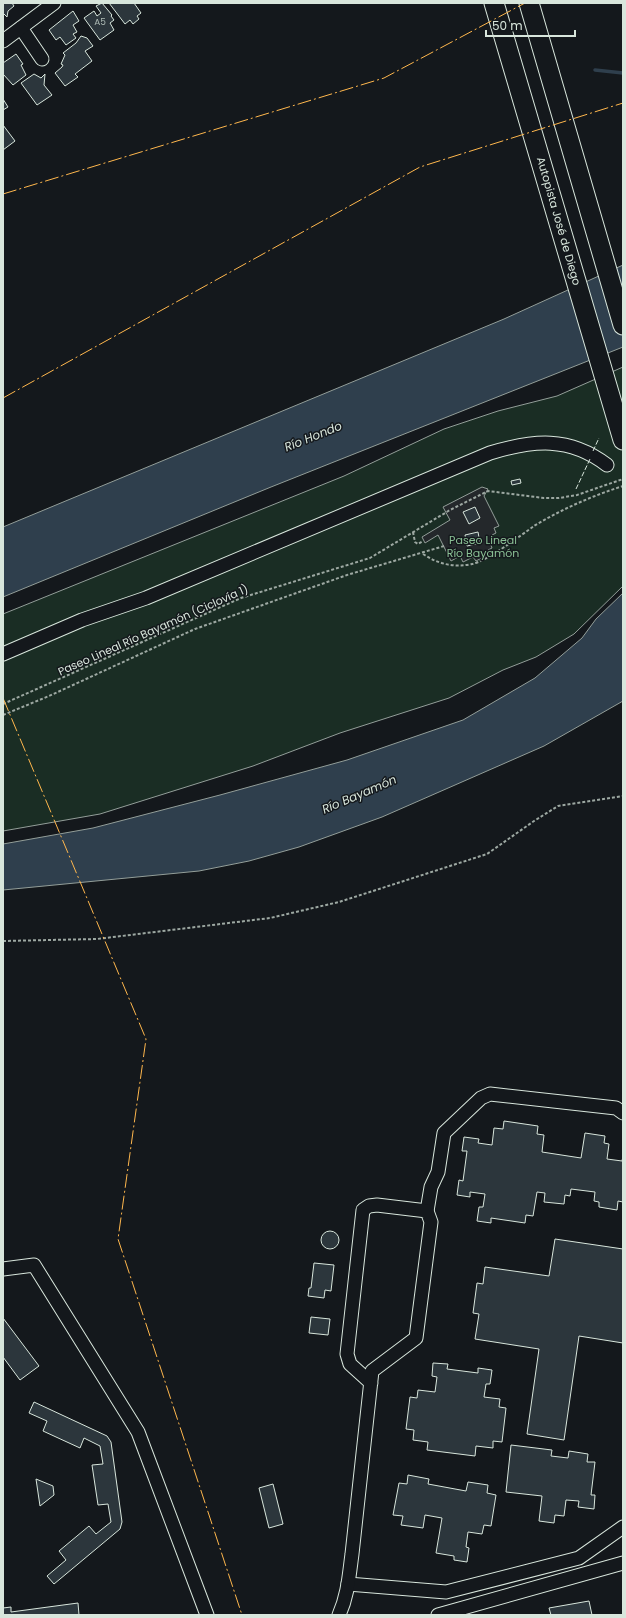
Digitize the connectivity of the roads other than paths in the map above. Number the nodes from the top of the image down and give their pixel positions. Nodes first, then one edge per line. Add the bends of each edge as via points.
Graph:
1 (54, 3) edge
2 (494, 3) edge
3 (504, 3) edge
4 (529, 3) edge
5 (21, 28) junction
6 (3, 41) edge
7 (42, 59) dead end
8 (538, 149) junction
9 (623, 325) edge
10 (623, 440) edge
11 (607, 465) dead end
12 (3, 654) edge
13 (623, 1113) edge
14 (427, 1211) junction
15 (3, 1268) edge
16 (370, 1382) junction
17 (623, 1527) edge
18 (623, 1563) edge
19 (348, 1584) junction
20 (207, 1615) edge
21 (339, 1615) edge
22 (438, 1615) edge

1 - 5 street
2 - 8 highway, Autopista José de Diego
3 - 8 highway via 529,94
4 - 9 highway
5 - 6 street
5 - 7 street
8 - 10 highway, Autopista José de Diego
11 - 12 street via 568,444 537,443 509,447 153,595 82,620
13 - 14 street via 616,1108 490,1094 481,1098 444,1132 438,1172 431,1187
14 - 16 street via 431,1222 416,1338 372,1371
14 - 16 street via 377,1204 363,1210 347,1354 350,1364
15 - 20 street via 34,1265 138,1432
16 - 19 street
17 - 19 street via 579,1558 446,1592
18 - 22 street
19 - 21 street via 346,1599

